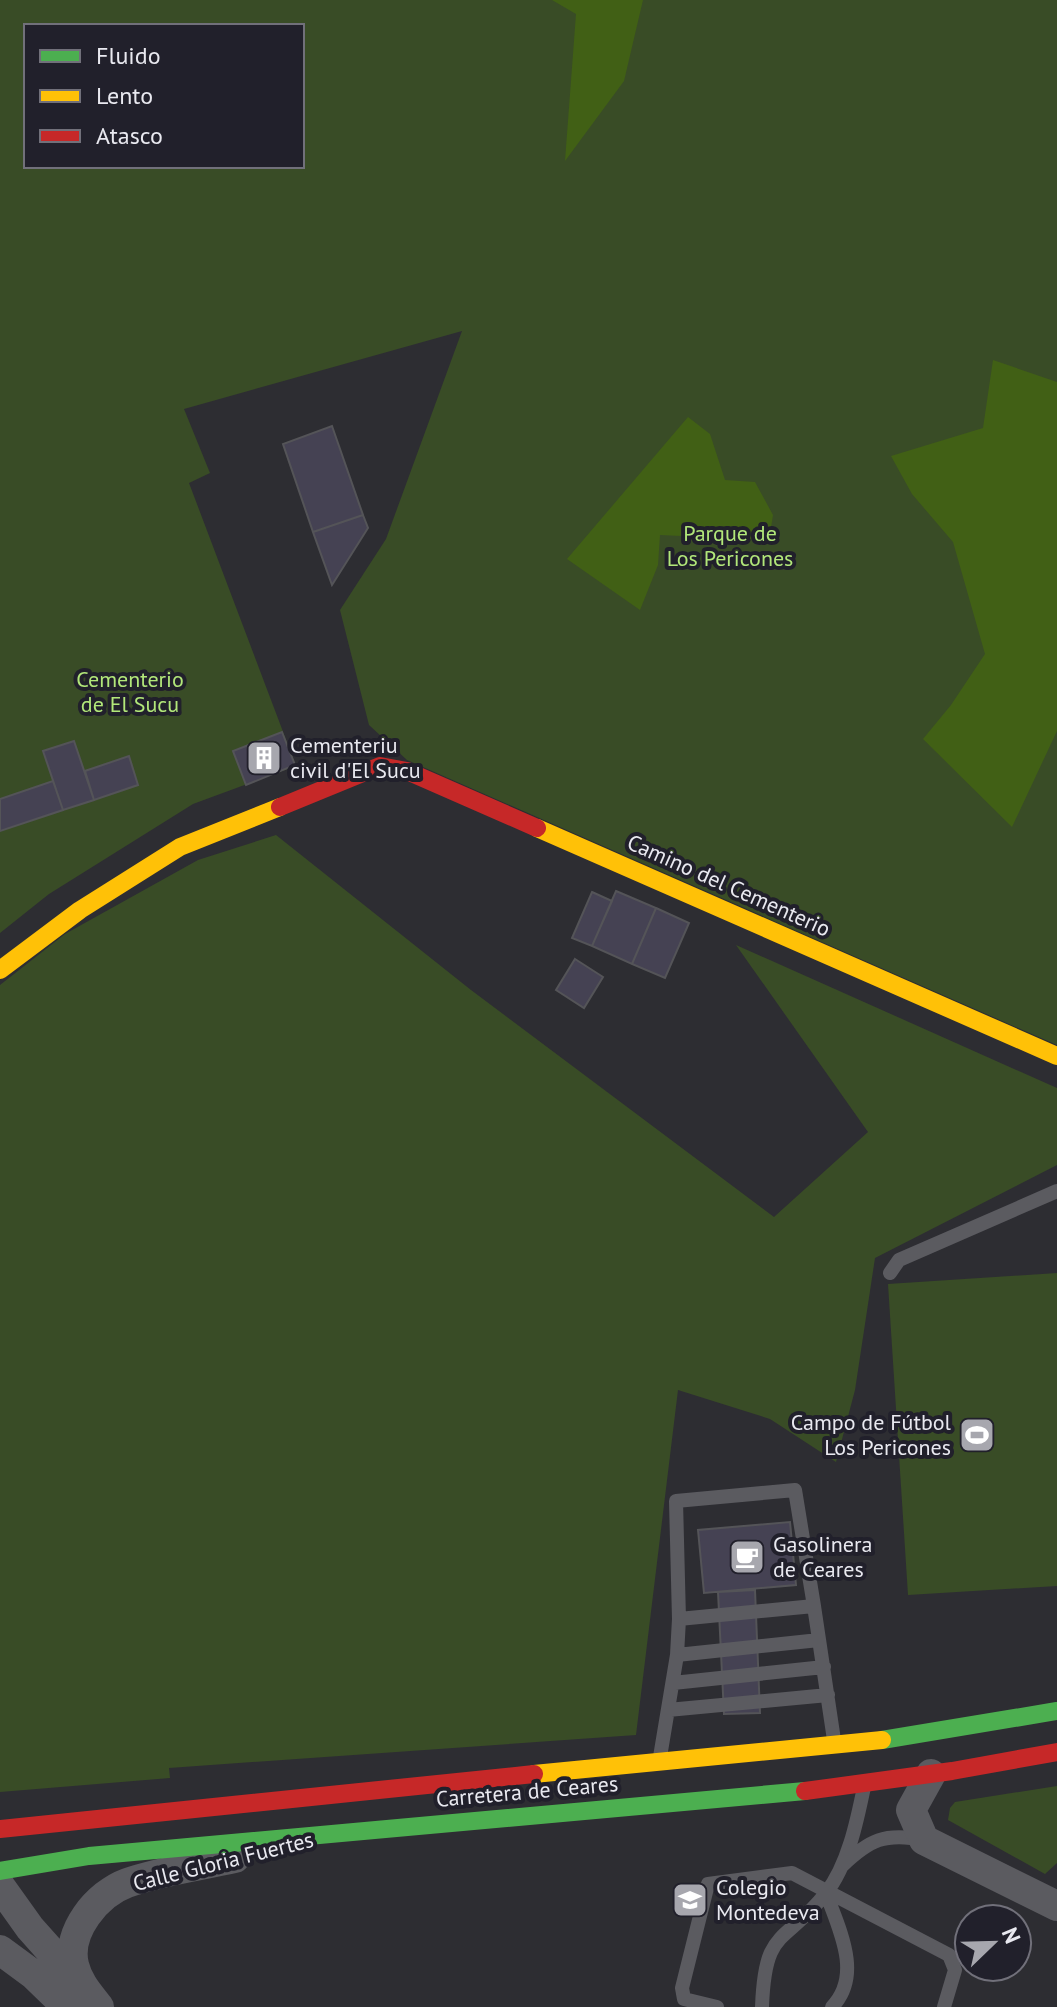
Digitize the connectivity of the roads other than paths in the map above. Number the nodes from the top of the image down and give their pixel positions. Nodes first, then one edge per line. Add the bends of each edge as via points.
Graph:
1 (0, 970) edge
2 (1057, 1056) edge
3 (1057, 1191) edge
4 (890, 1273) dead end
5 (814, 1606) junction
6 (679, 1619) junction
7 (819, 1640) junction
8 (677, 1655) junction
9 (824, 1667) junction
10 (673, 1683) junction
11 (828, 1695) junction
12 (668, 1710) junction
13 (1057, 1711) edge
14 (835, 1745) junction
15 (1057, 1752) edge
16 (659, 1765) junction
17 (931, 1774) junction
18 (864, 1783) junction
19 (0, 1829) edge
20 (330, 1835) junction
21 (924, 1840) junction
22 (841, 1867) junction
23 (0, 1871) edge
24 (0, 1886) edge
25 (826, 1893) junction
26 (1057, 1906) edge
27 (0, 1950) edge
28 (83, 2000) edge
29 (717, 2007) edge
30 (762, 2007) edge
31 (832, 2007) edge
32 (944, 2007) edge

1 - 2 main road, Camino del Cementerio via 80,910 180,847 380,766 407,771
3 - 4 lane via 899,1260
5 - 6 lane
5 - 6 lane via 795,1490 676,1501
5 - 7 lane
6 - 8 lane
7 - 8 lane
7 - 9 lane
8 - 10 lane
9 - 10 lane
9 - 11 lane
10 - 12 lane
11 - 12 lane
11 - 14 lane
12 - 16 lane
13 - 14 main road, Carretera de Ceares
14 - 16 main road, Carretera de Ceares
15 - 17 main road, Carretera de Ceares
16 - 19 main road, Carretera de Ceares
17 - 18 main road, Carretera de Ceares
17 - 21 street via 911,1810
18 - 20 main road, Carretera de Ceares
18 - 22 lane
20 - 23 main road, Carretera de Ceares via 89,1856
20 - 28 street, Calle Gloria Fuertes via 125,1884 89,1912 76,1934 73,1963
21 - 22 lane via 888,1838 865,1844
21 - 26 street
22 - 25 lane
24 - 28 street
25 - 29 lane via 792,1873 708,1884 682,1988 684,1999
25 - 30 lane via 768,1952
25 - 31 lane via 848,1972 844,1995
25 - 32 lane via 949,1955 955,1970
27 - 28 street

